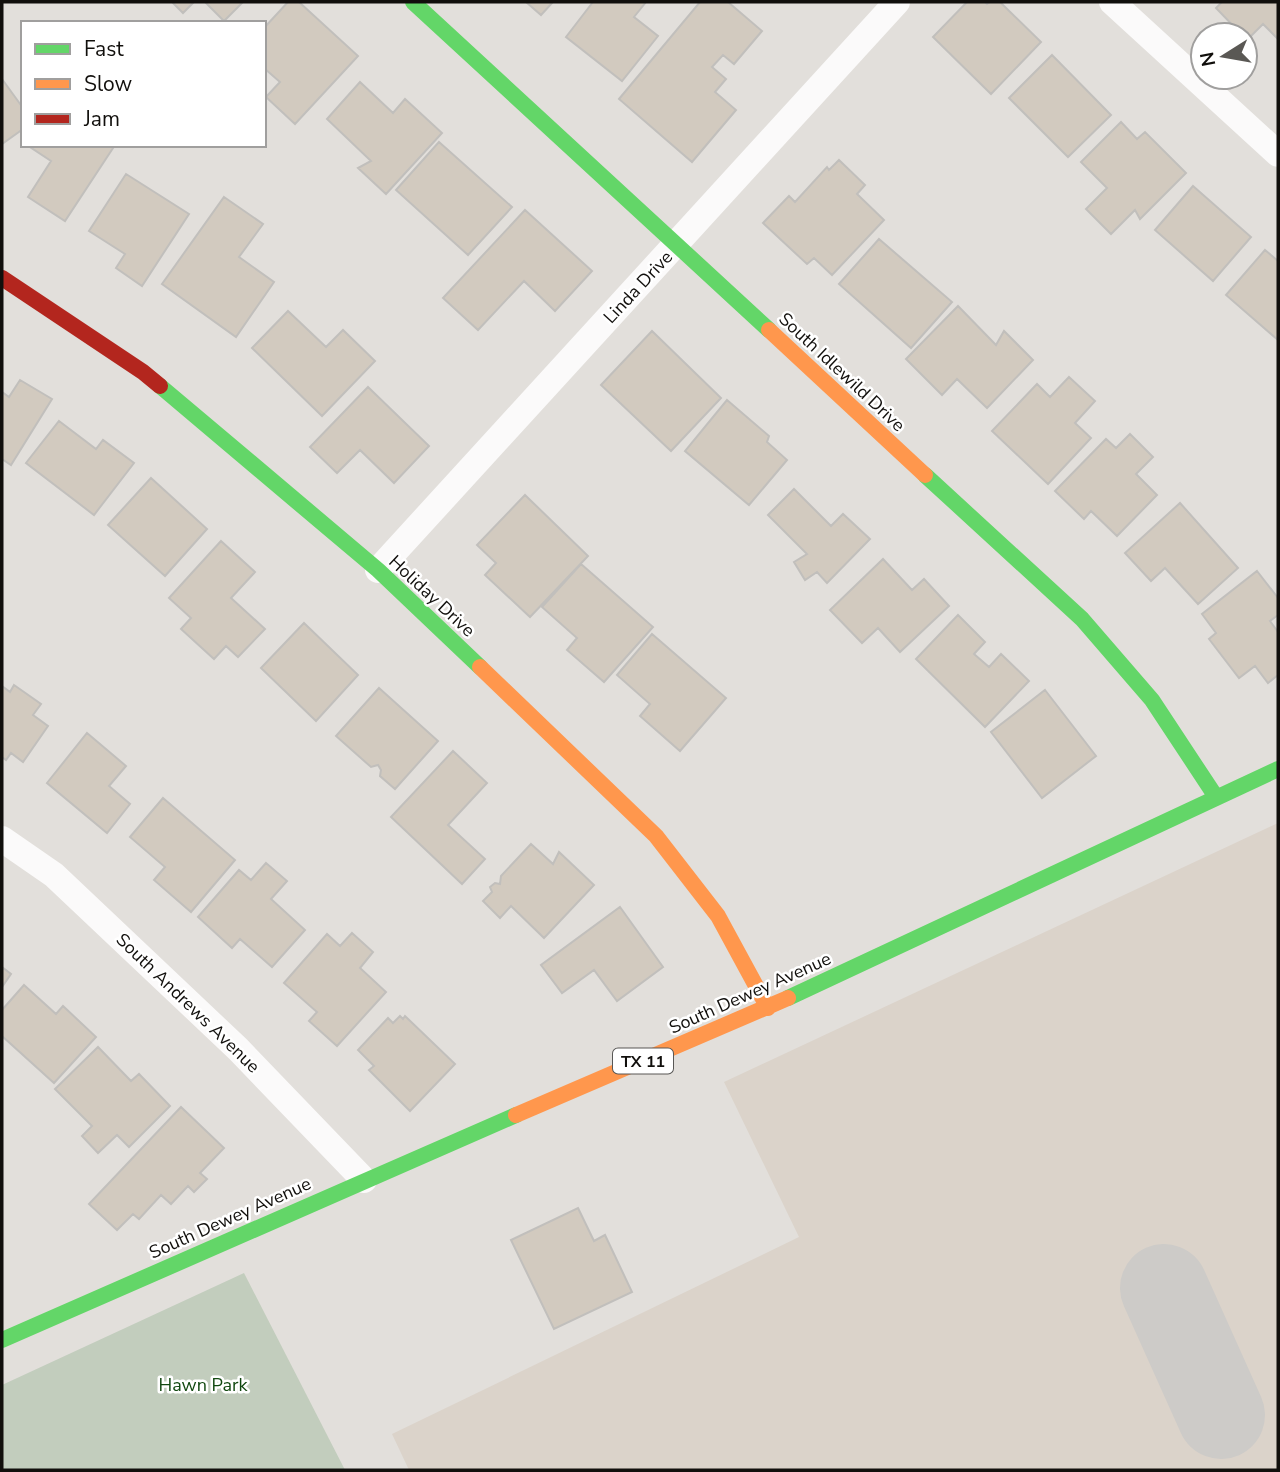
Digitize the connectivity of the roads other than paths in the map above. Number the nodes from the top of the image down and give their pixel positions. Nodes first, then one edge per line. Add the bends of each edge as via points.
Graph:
1 (412, 2) edge
2 (897, 2) edge
3 (1112, 2) edge
4 (1278, 154) edge
5 (676, 246) junction
6 (2, 278) edge
7 (378, 570) junction
8 (1278, 769) edge
9 (1216, 797) junction
10 (2, 839) edge
11 (768, 1008) junction
12 (364, 1180) junction
13 (2, 1340) edge

1 - 5 street, South Idlewild Drive
2 - 5 street, Linda Drive
3 - 4 street
5 - 7 street, Linda Drive
5 - 9 street, South Idlewild Drive via 1082,620 1152,700
6 - 7 street, Holiday Drive via 143,372
7 - 11 street, Holiday Drive via 656,836 718,916
8 - 9 street, South Dewey Avenue / TX 11
9 - 11 street, South Dewey Avenue / TX 11
10 - 12 street, South Andrews Avenue via 54,875 237,1049
11 - 12 street, South Dewey Avenue / TX 11
12 - 13 street, South Dewey Avenue / TX 11

